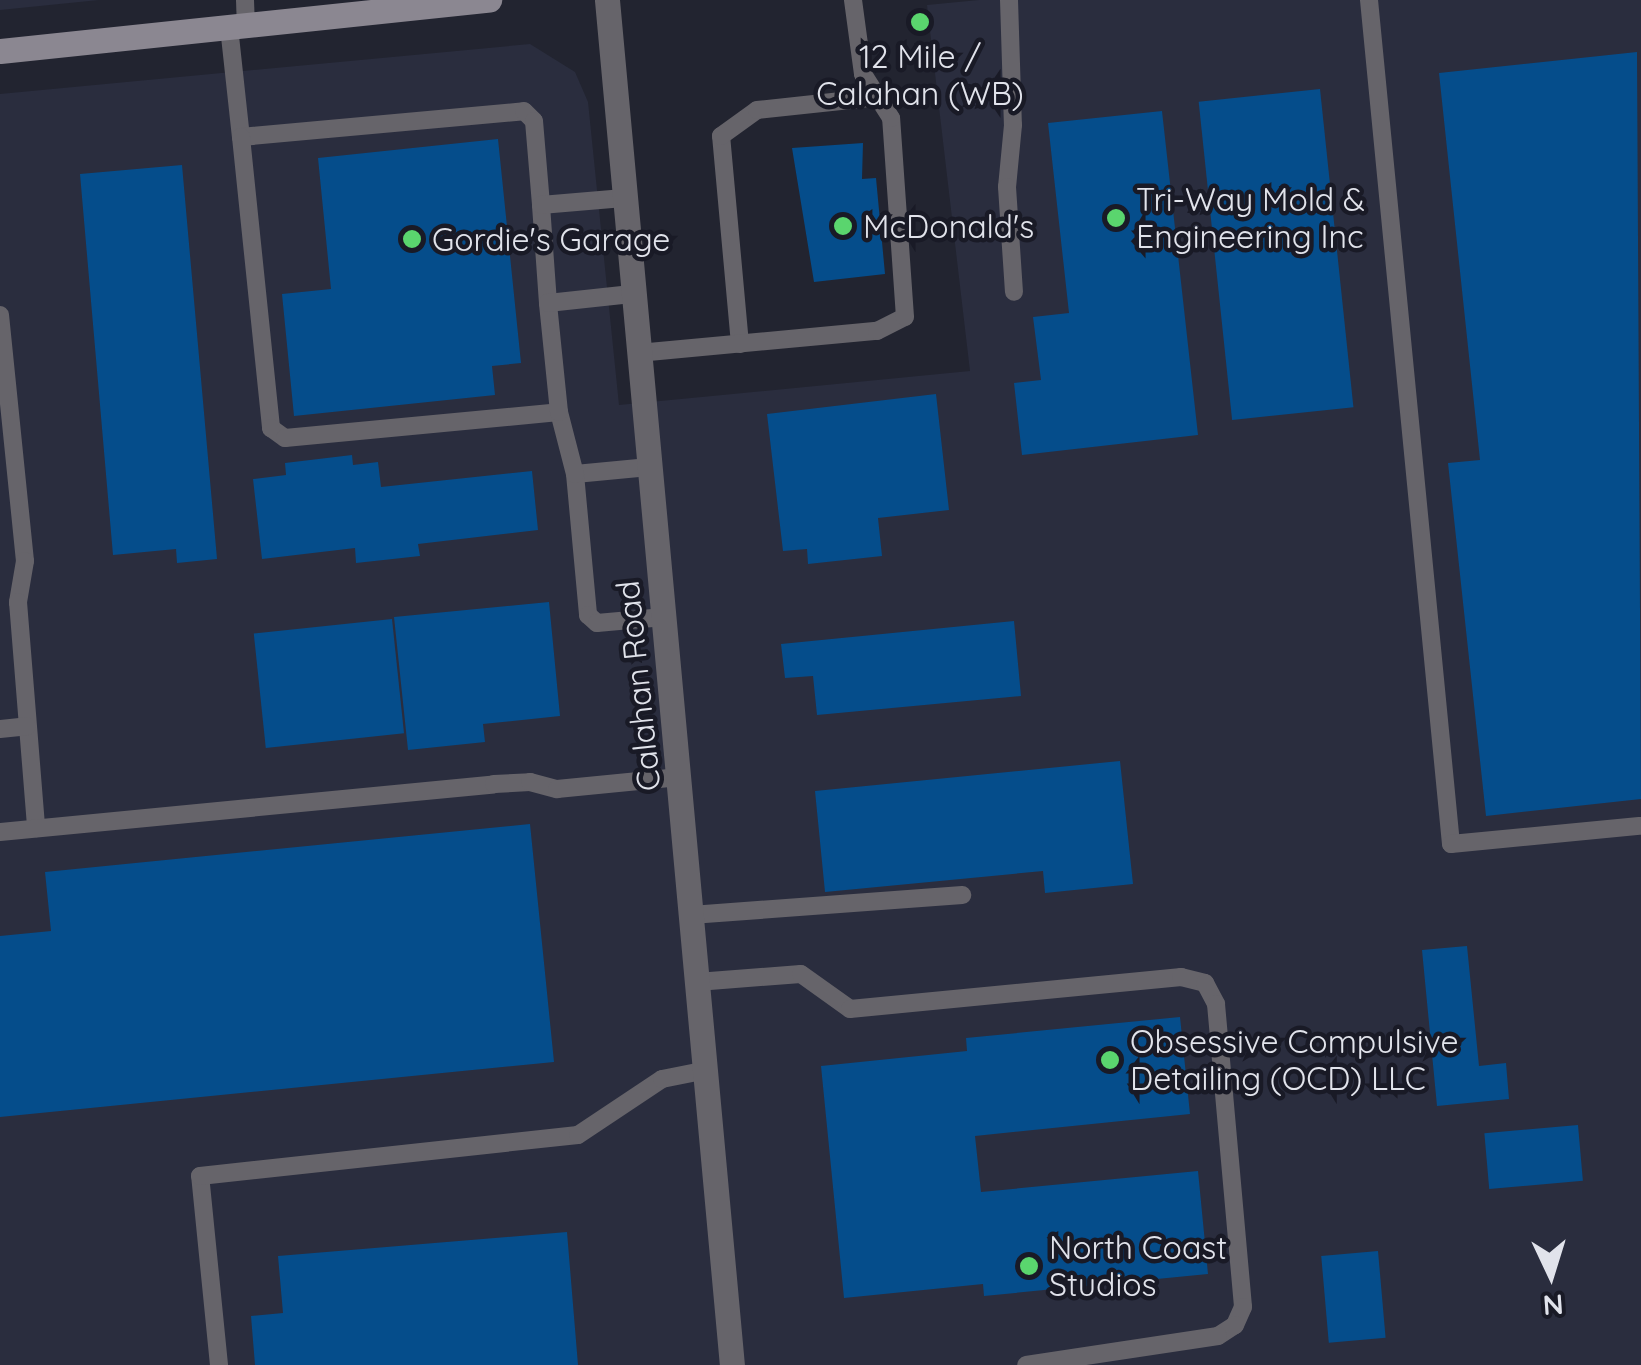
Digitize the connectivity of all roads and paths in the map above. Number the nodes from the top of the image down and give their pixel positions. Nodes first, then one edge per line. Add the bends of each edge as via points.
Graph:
1 (489, 0) edge
2 (607, 0) edge
3 (854, 0) edge
4 (1008, 0) edge
5 (1369, 0) edge
6 (240, 18) edge
7 (0, 51) edge
8 (878, 97) junction
9 (242, 137) junction
10 (624, 198) junction
11 (541, 204) junction
12 (1014, 292) dead end
13 (632, 294) junction
14 (548, 303) junction
15 (0, 314) edge
16 (740, 344) junction
17 (638, 353) junction
18 (558, 412) junction
19 (649, 467) junction
20 (575, 474) junction
21 (664, 617) junction
22 (27, 726) junction
23 (0, 729) edge
24 (680, 777) junction
25 (1639, 826) edge
26 (36, 828) junction
27 (0, 832) edge
28 (962, 895) dead end
29 (691, 915) junction
30 (697, 982) junction
31 (707, 1070) junction
32 (219, 1365) edge
33 (732, 1365) edge
34 (1026, 1365) edge

1 - 6 main road
2 - 10 street, Calahan Road
3 - 8 lane via 863,74
4 - 12 lane
5 - 25 lane via 1451,844
6 - 7 main road
6 - 9 lane
8 - 16 lane via 757,110 720,136
8 - 16 lane via 891,118 905,317 877,331
9 - 11 lane via 524,111 534,121
9 - 18 lane via 271,428 285,438
10 - 11 lane
10 - 13 street, Calahan Road
11 - 14 lane
13 - 14 lane
13 - 17 street, Calahan Road
14 - 18 lane
15 - 22 lane via 24,561 18,602
16 - 17 lane
17 - 19 street, Calahan Road
18 - 20 lane
19 - 20 lane
19 - 21 street, Calahan Road
20 - 21 lane via 588,616 597,623
21 - 24 street, Calahan Road
22 - 23 lane
22 - 26 lane
24 - 26 lane via 557,790 530,782 494,784
24 - 29 street, Calahan Road
26 - 27 lane
28 - 29 lane
29 - 30 street, Calahan Road
30 - 31 street, Calahan Road
30 - 34 lane via 801,974 850,1009 1181,977 1205,983 1216,1004 1244,1307 1218,1336
31 - 32 lane via 662,1079 578,1135 200,1176
31 - 33 street, Calahan Road

